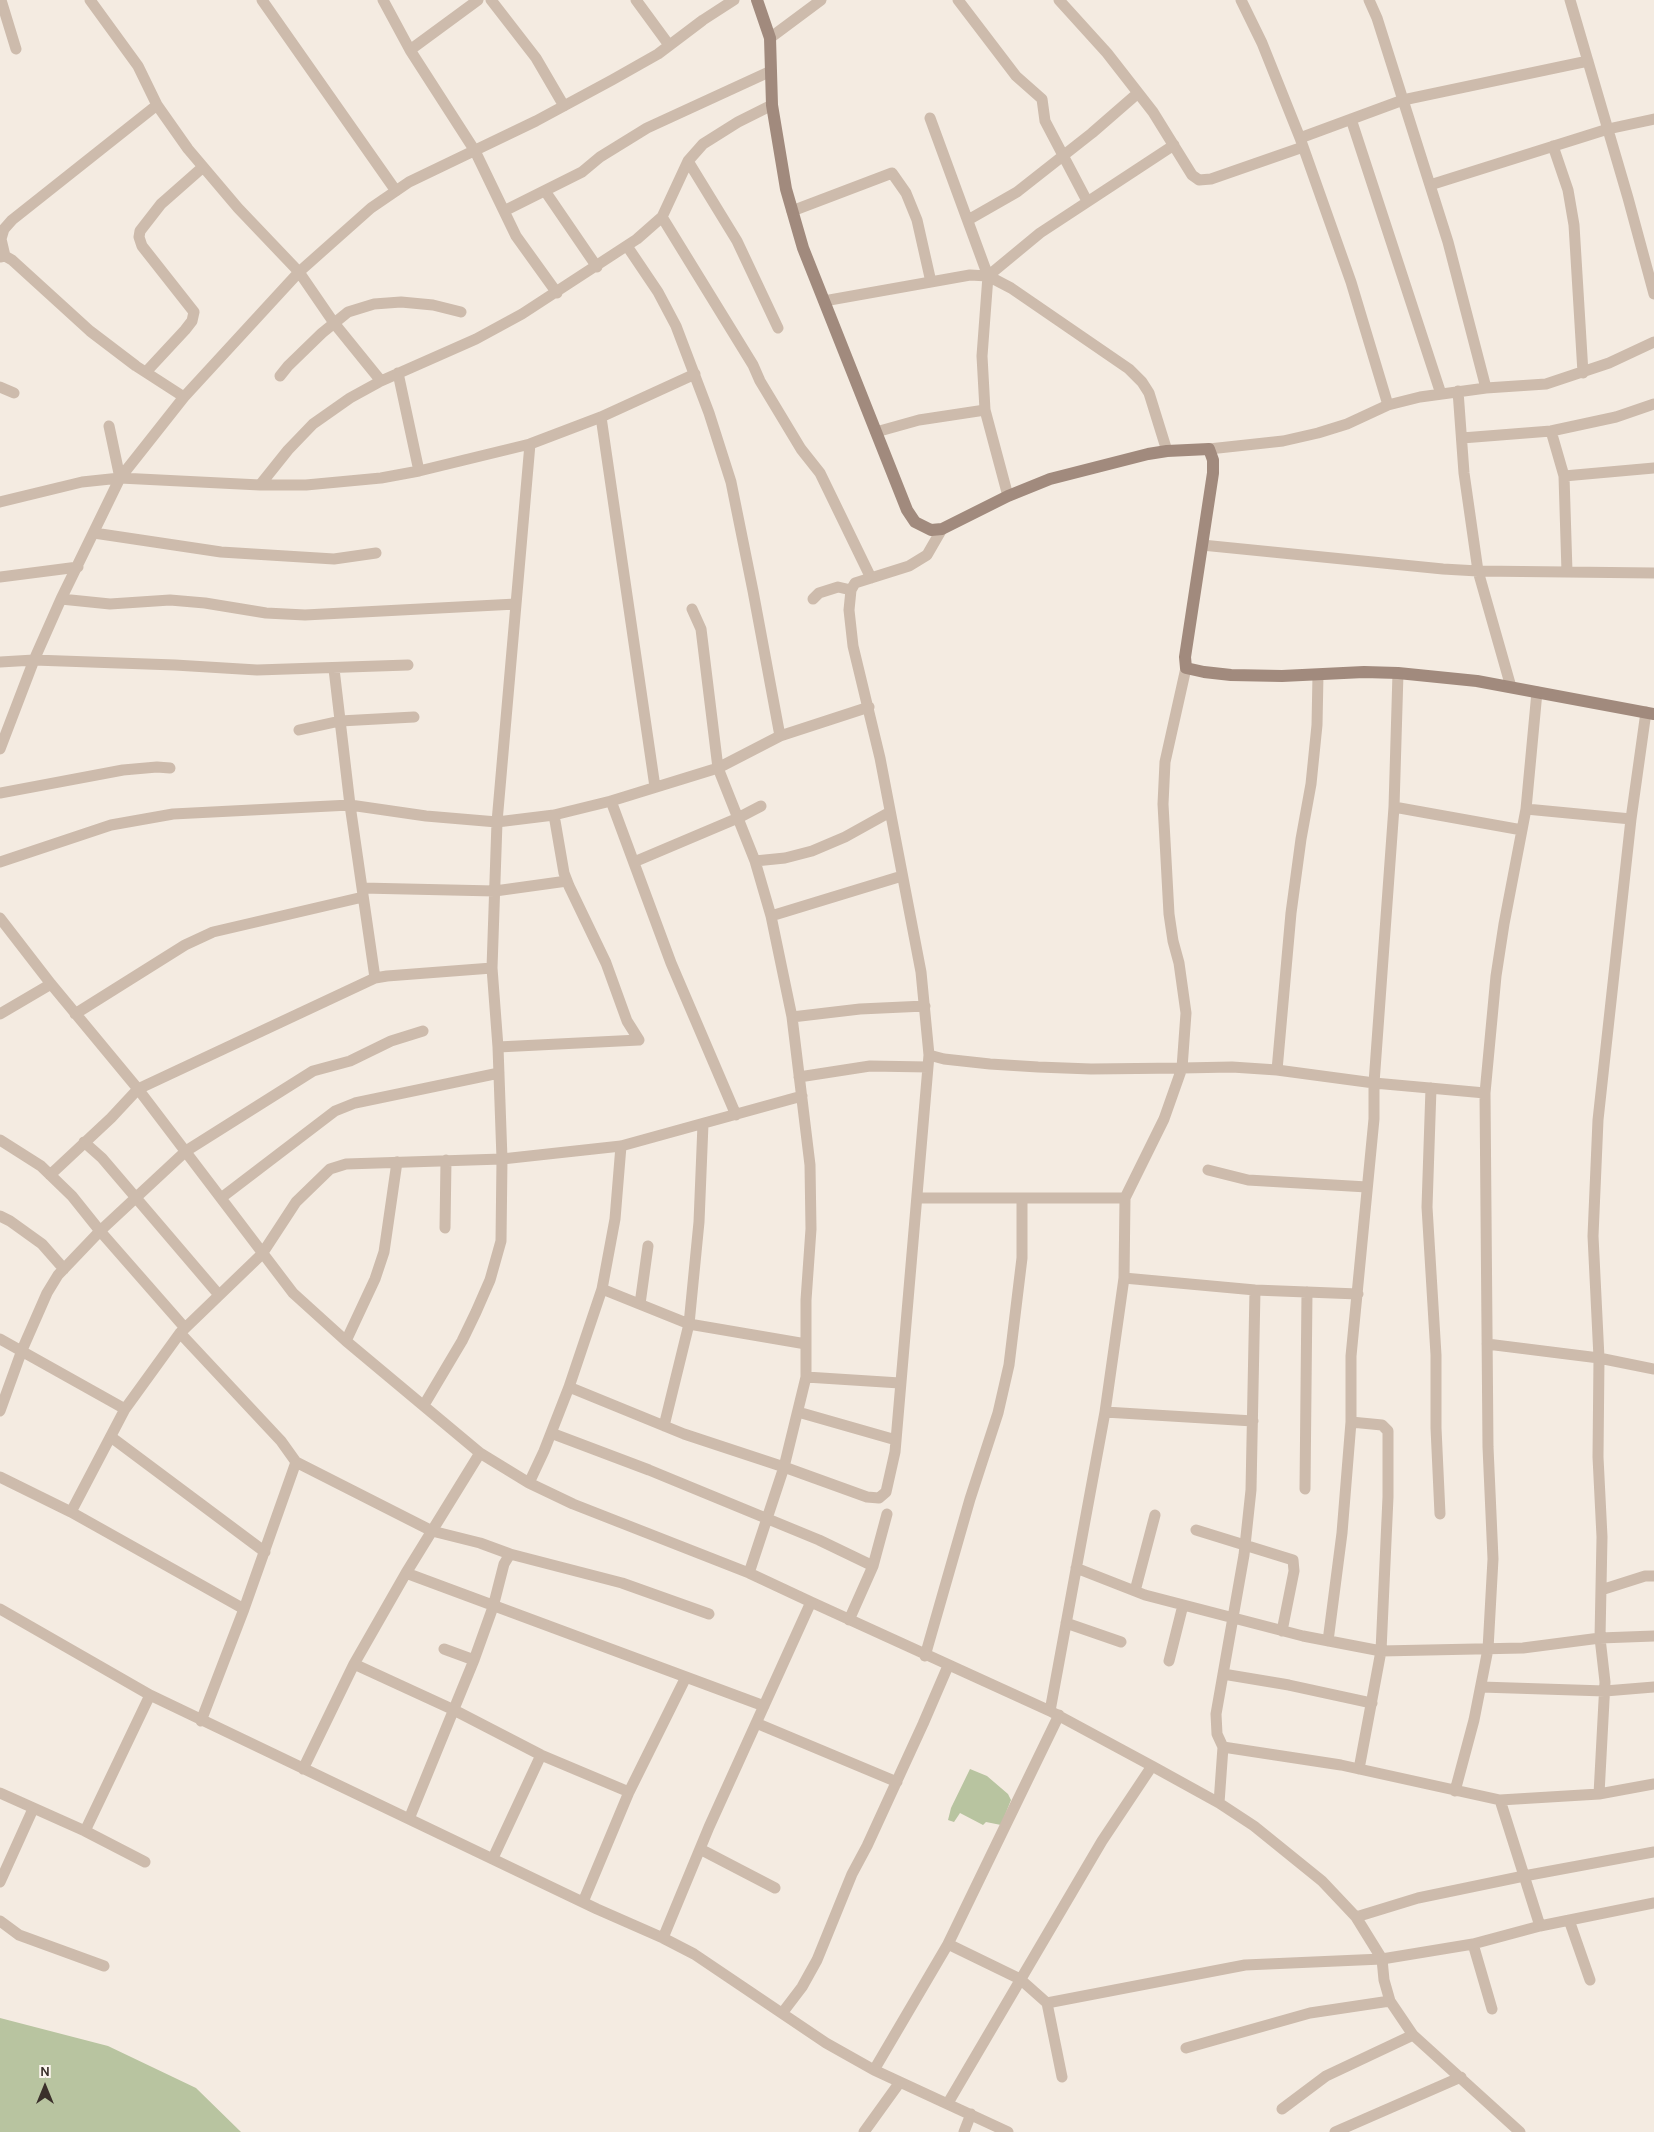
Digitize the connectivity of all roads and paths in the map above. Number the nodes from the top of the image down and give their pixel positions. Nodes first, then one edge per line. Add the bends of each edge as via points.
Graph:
1 (1, 0) edge
2 (90, 0) edge
3 (262, 0) edge
4 (383, 0) edge
5 (478, 0) edge
6 (491, 0) edge
7 (636, 0) edge
8 (734, 0) edge
9 (757, 0) edge
10 (821, 0) edge
11 (958, 0) edge
12 (1059, 0) edge
13 (1241, 0) edge
14 (1369, 0) edge
15 (1570, 0) edge
16 (770, 38) junction
17 (669, 45) junction
18 (16, 49) dead end
19 (410, 50) junction
20 (1588, 61) junction
21 (771, 71) junction
22 (1138, 93) junction
23 (1403, 100) junction
24 (772, 105) junction
25 (157, 106) junction
26 (564, 106) junction
27 (930, 118) dead end
28 (1350, 119) junction
29 (1654, 119) edge
30 (1608, 128) junction
31 (1301, 142) junction
32 (1174, 146) junction
33 (1553, 146) junction
34 (475, 151) junction
35 (1062, 155) junction
36 (688, 161) junction
37 (203, 167) junction
38 (1430, 185) junction
39 (396, 191) junction
40 (545, 191) junction
41 (1087, 201) junction
42 (504, 211) junction
43 (792, 211) junction
44 (662, 217) junction
45 (968, 220) junction
46 (627, 246) junction
47 (3, 256) edge
48 (597, 267) junction
49 (299, 272) junction
50 (988, 276) junction
51 (931, 282) junction
52 (557, 293) junction
53 (1654, 294) edge
54 (824, 301) junction
55 (461, 312) dead end
56 (334, 323) junction
57 (778, 328) dead end
58 (1654, 342) edge
59 (146, 372) junction
60 (398, 373) junction
61 (1583, 373) junction
62 (695, 374) junction
63 (280, 376) dead end
64 (381, 381) junction
65 (0, 387) edge
66 (1486, 388) junction
67 (1458, 391) junction
68 (14, 393) dead end
69 (1441, 394) junction
70 (184, 397) junction
71 (1654, 404) edge
72 (1388, 405) junction
73 (985, 410) junction
74 (601, 417) junction
75 (108, 426) dead end
76 (1551, 431) junction
77 (876, 432) junction
78 (1462, 438) junction
79 (530, 444) junction
80 (1208, 449) junction
81 (1167, 451) junction
82 (1654, 468) edge
83 (419, 471) junction
84 (1564, 476) junction
85 (120, 478) junction
86 (260, 484) junction
87 (1008, 496) junction
88 (0, 502) edge
89 (942, 529) junction
90 (94, 533) junction
91 (1202, 545) junction
92 (376, 554) dead end
93 (78, 568) junction
94 (1478, 571) junction
95 (1566, 572) junction
96 (1654, 573) edge
97 (0, 577) edge
98 (871, 578) junction
99 (851, 590) junction
100 (61, 599) junction
101 (813, 599) dead end
102 (516, 604) junction
103 (692, 609) dead end
104 (34, 660) junction
105 (0, 662) edge
106 (408, 665) dead end
107 (334, 668) junction
108 (1186, 668) junction
109 (1398, 673) junction
110 (1318, 675) junction
111 (1511, 687) junction
112 (1537, 692) junction
113 (869, 707) junction
114 (1650, 713) edge
115 (414, 717) dead end
116 (340, 721) junction
117 (299, 730) dead end
118 (780, 736) junction
119 (1, 743) edge
120 (170, 768) dead end
121 (718, 768) junction
122 (655, 787) junction
123 (0, 793) edge
124 (611, 801) junction
125 (350, 805) junction
126 (761, 806) dead end
127 (1394, 807) junction
128 (1526, 808) junction
129 (890, 812) junction
130 (554, 815) junction
131 (738, 818) junction
132 (1631, 819) junction
133 (497, 822) junction
134 (1522, 830) junction
135 (755, 861) junction
136 (0, 862) edge
137 (634, 862) junction
138 (902, 876) junction
139 (567, 882) junction
140 (495, 891) junction
141 (362, 893) junction
142 (771, 916) junction
143 (0, 918) edge
144 (492, 968) junction
145 (375, 978) junction
146 (51, 984) junction
147 (925, 1006) junction
148 (0, 1014) edge
149 (75, 1014) junction
150 (792, 1017) junction
151 (424, 1031) dead end
152 (498, 1047) junction
153 (929, 1061) junction
154 (1182, 1068) junction
155 (1277, 1070) junction
156 (499, 1073) junction
157 (800, 1077) junction
158 (1374, 1082) junction
159 (1431, 1088) junction
160 (138, 1089) junction
161 (1485, 1093) junction
162 (802, 1096) junction
163 (736, 1115) junction
164 (702, 1124) junction
165 (0, 1140) edge
166 (84, 1142) junction
167 (620, 1146) junction
168 (186, 1151) junction
169 (502, 1158) junction
170 (446, 1160) junction
171 (397, 1162) junction
172 (1208, 1170) dead end
173 (50, 1175) junction
174 (1368, 1186) junction
175 (136, 1198) junction
176 (221, 1198) junction
177 (918, 1198) junction
178 (1022, 1198) junction
179 (1125, 1198) junction
180 (0, 1216) edge
181 (444, 1228) dead end
182 (100, 1231) junction
183 (648, 1246) dead end
184 (262, 1254) junction
185 (64, 1269) junction
186 (1124, 1278) junction
187 (602, 1289) junction
188 (1255, 1290) junction
189 (1307, 1292) junction
190 (1358, 1294) junction
191 (219, 1296) junction
192 (640, 1304) junction
193 (689, 1324) junction
194 (183, 1330) junction
195 (0, 1339) edge
196 (346, 1341) junction
197 (806, 1344) junction
198 (1487, 1344) junction
199 (22, 1350) junction
200 (1599, 1358) junction
201 (1654, 1369) edge
202 (806, 1376) junction
203 (900, 1383) junction
204 (569, 1388) junction
205 (3, 1395) edge
206 (424, 1405) junction
207 (126, 1409) junction
208 (0, 1410) edge
209 (798, 1412) junction
210 (1105, 1412) junction
211 (1253, 1421) junction
212 (1351, 1422) junction
213 (664, 1426) junction
214 (552, 1433) junction
215 (111, 1437) junction
216 (896, 1440) junction
217 (480, 1453) junction
218 (296, 1462) junction
219 (784, 1466) junction
220 (0, 1477) edge
221 (529, 1483) junction
222 (1305, 1488) dead end
223 (71, 1512) junction
224 (887, 1514) dead end
225 (1440, 1514) dead end
226 (1155, 1515) dead end
227 (767, 1520) junction
228 (1196, 1530) dead end
229 (432, 1531) junction
230 (1245, 1544) junction
231 (265, 1552) junction
232 (510, 1554) junction
233 (873, 1566) junction
234 (1076, 1568) junction
235 (406, 1573) junction
236 (749, 1573) junction
237 (1654, 1576) edge
238 (1601, 1590) junction
239 (1135, 1591) junction
240 (811, 1602) junction
241 (1183, 1605) junction
242 (493, 1607) junction
243 (244, 1608) junction
244 (0, 1609) edge
245 (709, 1614) dead end
246 (1234, 1618) junction
247 (849, 1620) junction
248 (1066, 1623) junction
249 (1282, 1631) junction
250 (1654, 1636) edge
251 (1600, 1638) junction
252 (1328, 1641) junction
253 (1121, 1642) dead end
254 (444, 1649) dead end
255 (1488, 1649) junction
256 (1382, 1651) junction
257 (925, 1656) junction
258 (474, 1660) junction
259 (1169, 1661) dead end
260 (354, 1664) junction
261 (948, 1666) junction
262 (1222, 1674) junction
263 (686, 1677) junction
264 (1481, 1687) junction
265 (1654, 1687) edge
266 (1605, 1691) junction
267 (150, 1695) junction
268 (1372, 1703) junction
269 (764, 1706) junction
270 (454, 1710) junction
271 (1054, 1713) junction
272 (201, 1721) junction
273 (756, 1723) junction
274 (1223, 1747) junction
275 (541, 1755) junction
276 (1152, 1766) junction
277 (303, 1769) junction
278 (1359, 1769) junction
279 (896, 1782) junction
280 (1654, 1784) edge
281 (1455, 1790) junction
282 (629, 1792) junction
283 (0, 1793) edge
284 (1599, 1794) junction
285 (1500, 1800) junction
286 (1219, 1803) junction
287 (33, 1809) junction
288 (409, 1818) junction
289 (85, 1831) junction
290 (700, 1849) junction
291 (1654, 1852) edge
292 (493, 1858) junction
293 (145, 1862) dead end
294 (1524, 1876) junction
295 (0, 1882) edge
296 (775, 1888) dead end
297 (583, 1902) junction
298 (1654, 1903) edge
299 (1356, 1916) junction
300 (0, 1920) edge
301 (1570, 1920) junction
302 (1540, 1926) junction
303 (663, 1938) junction
304 (948, 1944) junction
305 (1473, 1944) junction
306 (1382, 1959) junction
307 (104, 1966) dead end
308 (1020, 1978) junction
309 (1590, 1980) dead end
310 (1390, 2001) junction
311 (1047, 2003) junction
312 (1492, 2009) dead end
313 (782, 2012) junction
314 (1413, 2034) junction
315 (1186, 2048) dead end
316 (874, 2070) junction
317 (1062, 2076) dead end
318 (1461, 2077) junction
319 (900, 2082) junction
320 (948, 2104) junction
321 (1282, 2110) dead end
322 (971, 2114) junction
323 (864, 2132) edge
324 (964, 2132) edge
325 (1008, 2132) edge
326 (1335, 2132) edge
327 (1520, 2132) edge

1 - 18 street
2 - 25 street via 138,66
3 - 39 street
4 - 19 street
5 - 19 street
6 - 26 street via 536,58
7 - 17 street
8 - 17 street
9 - 16 street
10 - 16 street
11 - 35 street via 1016,76 1042,99 1045,121
12 - 22 street
13 - 31 street via 1262,42
14 - 23 street
15 - 20 street
16 - 21 street
17 - 26 street
19 - 34 street
20 - 23 street
20 - 30 street
21 - 24 street
21 - 40 street via 647,128 582,172
22 - 32 street
22 - 35 street via 1092,134
23 - 28 street
23 - 38 street
24 - 36 street via 703,144
24 - 43 street
25 - 37 street
25 - 47 street via 12,220 1,239
26 - 34 street
27 - 45 street
28 - 31 street
28 - 69 street
29 - 30 street
30 - 33 street
30 - 53 street
31 - 32 street via 1211,179 1199,180 1192,176
31 - 72 street via 1351,282
32 - 41 street
33 - 38 street
33 - 61 street via 1568,190 1574,225
34 - 39 street
34 - 42 street
35 - 41 street
35 - 45 street via 1018,192
36 - 44 street
36 - 57 street via 737,241
37 - 49 street
37 - 59 street via 161,204 140,231 142,246 194,312 185,330
38 - 66 street
39 - 49 street via 370,208
40 - 42 street
40 - 48 street
41 - 50 street via 1040,233
42 - 52 street via 516,236
43 - 51 street via 892,173 906,193 917,220
43 - 54 street via 802,248
44 - 46 street
44 - 98 street via 801,449 820,473
45 - 50 street
46 - 48 street
46 - 62 street via 663,301
47 - 59 street via 12,260 90,330
48 - 52 street
49 - 56 street
49 - 70 street
50 - 51 street via 970,275
50 - 73 street via 982,356
50 - 81 street via 1026,298 1129,369 1149,393
51 - 54 street
52 - 60 street via 476,339
54 - 77 street
55 - 56 street via 402,302 374,304 348,312
56 - 63 street
56 - 64 street
58 - 61 street
59 - 70 street
60 - 64 street
60 - 83 street
61 - 66 street via 1546,384
62 - 74 street
62 - 118 street via 731,482
64 - 86 street via 313,424
65 - 68 street
66 - 67 street
67 - 69 street
67 - 78 street
69 - 72 street
70 - 85 street
71 - 76 street via 1616,417
72 - 80 street via 1318,433 1282,441
73 - 77 street via 918,420
73 - 87 street
74 - 79 street
74 - 122 street
75 - 85 street
76 - 78 street
76 - 84 street
77 - 89 street via 912,518 930,530
78 - 94 street
79 - 83 street
79 - 102 street
80 - 81 street
80 - 91 street via 1214,460
81 - 87 street via 1050,479
82 - 84 street
83 - 86 street via 381,478
84 - 95 street
85 - 86 street
85 - 88 street via 82,482
85 - 90 street
87 - 89 street
89 - 98 street via 927,555 909,566
90 - 92 street via 221,552 334,559
90 - 93 street
91 - 94 street
91 - 108 street
93 - 97 street
93 - 100 street
94 - 95 street
94 - 111 street
95 - 96 street
98 - 99 street via 855,583
99 - 101 street via 838,587 819,593
99 - 113 street via 849,610 853,646
100 - 102 street via 110,604 170,600 305,615
100 - 104 street
102 - 133 street
103 - 121 street via 701,629
104 - 105 street
104 - 107 street via 256,670
104 - 119 street
106 - 107 street
107 - 116 street
108 - 110 street via 1231,675
108 - 154 street via 1166,762 1163,804 1168,914 1185,1006
109 - 110 street
109 - 111 street
109 - 127 street
110 - 155 street via 1311,784 1291,913
111 - 112 street
112 - 114 street
112 - 128 street
113 - 118 street
113 - 129 street
114 - 132 street
115 - 116 street
116 - 117 street
116 - 125 street
118 - 121 street
120 - 123 street via 157,766 123,770
121 - 122 street
121 - 131 street
122 - 124 street
124 - 130 street
124 - 137 street
125 - 133 street
125 - 136 street via 173,814 111,825
125 - 141 street
126 - 131 street
127 - 134 street
127 - 158 street
128 - 132 street
128 - 134 street
129 - 135 street via 812,851
129 - 138 street
130 - 133 street
130 - 139 street
131 - 135 street
131 - 137 street
132 - 200 street via 1598,1120 1593,1236
133 - 140 street
134 - 161 street via 1499,958
135 - 142 street
137 - 163 street via 672,963
138 - 142 street
138 - 147 street via 922,972
139 - 140 street
139 - 152 street via 606,963 627,1021 639,1040
140 - 141 street
140 - 144 street
141 - 145 street
141 - 149 street via 213,932 185,945
142 - 150 street
143 - 146 street
144 - 145 street
144 - 152 street
145 - 160 street
146 - 148 street
146 - 149 street
147 - 150 street
147 - 153 street
149 - 160 street
150 - 157 street
151 - 168 street via 390,1040 350,1061 313,1071
152 - 156 street
153 - 154 street via 1091,1069
153 - 157 street
153 - 177 street
154 - 155 street
154 - 179 street via 1164,1119
155 - 158 street
156 - 169 street
156 - 176 street via 355,1102 336,1111
157 - 162 street
158 - 159 street
158 - 174 street
159 - 161 street
159 - 225 street via 1427,1207 1436,1355
160 - 166 street
160 - 168 street
161 - 198 street
162 - 163 street
162 - 197 street via 810,1164
163 - 164 street
164 - 167 street
164 - 193 street via 700,1222
165 - 173 street
166 - 173 street
166 - 175 street
167 - 169 street
167 - 187 street via 614,1220
168 - 175 street
168 - 176 street
169 - 170 street
169 - 206 street via 501,1241 490,1280 462,1341
170 - 171 street
170 - 181 street
171 - 184 street via 346,1164 330,1170 296,1202
171 - 196 street via 384,1252 376,1279
172 - 174 street via 1248,1180
173 - 182 street
174 - 190 street
175 - 182 street
175 - 191 street
176 - 184 street
177 - 178 street
177 - 203 street
178 - 179 street
178 - 257 street via 1022,1258 1009,1365 998,1413
179 - 186 street
180 - 185 street via 42,1244
182 - 185 street
182 - 194 street
183 - 192 street
184 - 191 street
184 - 196 street via 294,1293
185 - 199 street via 47,1293
186 - 188 street
186 - 210 street
187 - 192 street
187 - 204 street
188 - 189 street
188 - 211 street
189 - 190 street
189 - 222 street
190 - 212 street via 1351,1356
191 - 194 street
192 - 193 street
193 - 197 street
193 - 213 street
194 - 207 street
194 - 218 street via 281,1440
195 - 199 street
196 - 206 street
197 - 202 street
198 - 200 street
198 - 255 street via 1493,1559
199 - 205 street
199 - 207 street
200 - 201 street
200 - 238 street
202 - 203 street
202 - 209 street
203 - 216 street
204 - 213 street
204 - 214 street
205 - 208 street
206 - 217 street
207 - 215 street
209 - 216 street
209 - 219 street
210 - 211 street
210 - 234 street
211 - 230 street
212 - 252 street via 1342,1533
212 - 256 street via 1382,1424 1388,1431
213 - 219 street
214 - 221 street
214 - 227 street
215 - 223 street
215 - 231 street
216 - 219 street via 889,1483 886,1492 878,1498 867,1497
217 - 221 street
217 - 229 street
218 - 229 street
218 - 231 street
219 - 227 street
220 - 223 street
221 - 236 street via 573,1504
223 - 243 street
224 - 233 street
226 - 239 street
227 - 233 street
227 - 236 street
228 - 230 street
229 - 232 street
229 - 235 street
230 - 246 street
230 - 249 street via 1294,1560
231 - 243 street
232 - 242 street via 504,1564
232 - 245 street via 622,1584
233 - 247 street
234 - 239 street
234 - 248 street
235 - 242 street
235 - 260 street
236 - 240 street
237 - 238 street
238 - 251 street
239 - 241 street
240 - 247 street
240 - 269 street
241 - 246 street
241 - 259 street
242 - 258 street
242 - 263 street
243 - 272 street
244 - 267 street
246 - 249 street
246 - 262 street
247 - 257 street
248 - 253 street
248 - 271 street
249 - 252 street
250 - 251 street
251 - 255 street via 1524,1648
251 - 266 street
252 - 256 street
254 - 258 street
255 - 256 street
255 - 264 street
256 - 268 street
257 - 261 street
258 - 270 street
260 - 270 street
260 - 277 street
261 - 271 street
261 - 279 street
262 - 268 street
262 - 274 street via 1216,1714 1217,1734
263 - 269 street
263 - 282 street
264 - 266 street
264 - 281 street
265 - 266 street
266 - 284 street
267 - 272 street
267 - 289 street
268 - 278 street
269 - 273 street
270 - 275 street
270 - 288 street
271 - 276 street
271 - 304 street
272 - 277 street
273 - 279 street
273 - 290 street
274 - 278 street
274 - 286 street
275 - 282 street
275 - 292 street
276 - 286 street
276 - 308 street via 1102,1841
277 - 288 street
278 - 281 street
279 - 313 street via 852,1874 817,1960 802,1987
280 - 284 street
281 - 285 street
282 - 297 street
283 - 287 street
284 - 285 street
285 - 294 street
286 - 299 street via 1254,1826 1322,1881
287 - 289 street
287 - 295 street
288 - 292 street
289 - 293 street
290 - 296 street
290 - 303 street
291 - 294 street
292 - 297 street
294 - 299 street via 1418,1898
294 - 302 street
297 - 303 street
298 - 301 street
299 - 306 street
300 - 307 street via 19,1936
301 - 302 street
301 - 309 street
302 - 305 street
303 - 313 street via 694,1954
304 - 308 street
304 - 316 street
305 - 306 street
305 - 312 street
306 - 310 street
306 - 311 street via 1245,1965
308 - 311 street
308 - 320 street
310 - 314 street
310 - 315 street via 1310,2013
311 - 317 street
313 - 316 street
314 - 318 street
314 - 321 street via 1326,2076
316 - 319 street
318 - 326 street
318 - 327 street
319 - 320 street
319 - 323 street
320 - 322 street
322 - 324 street
322 - 325 street

